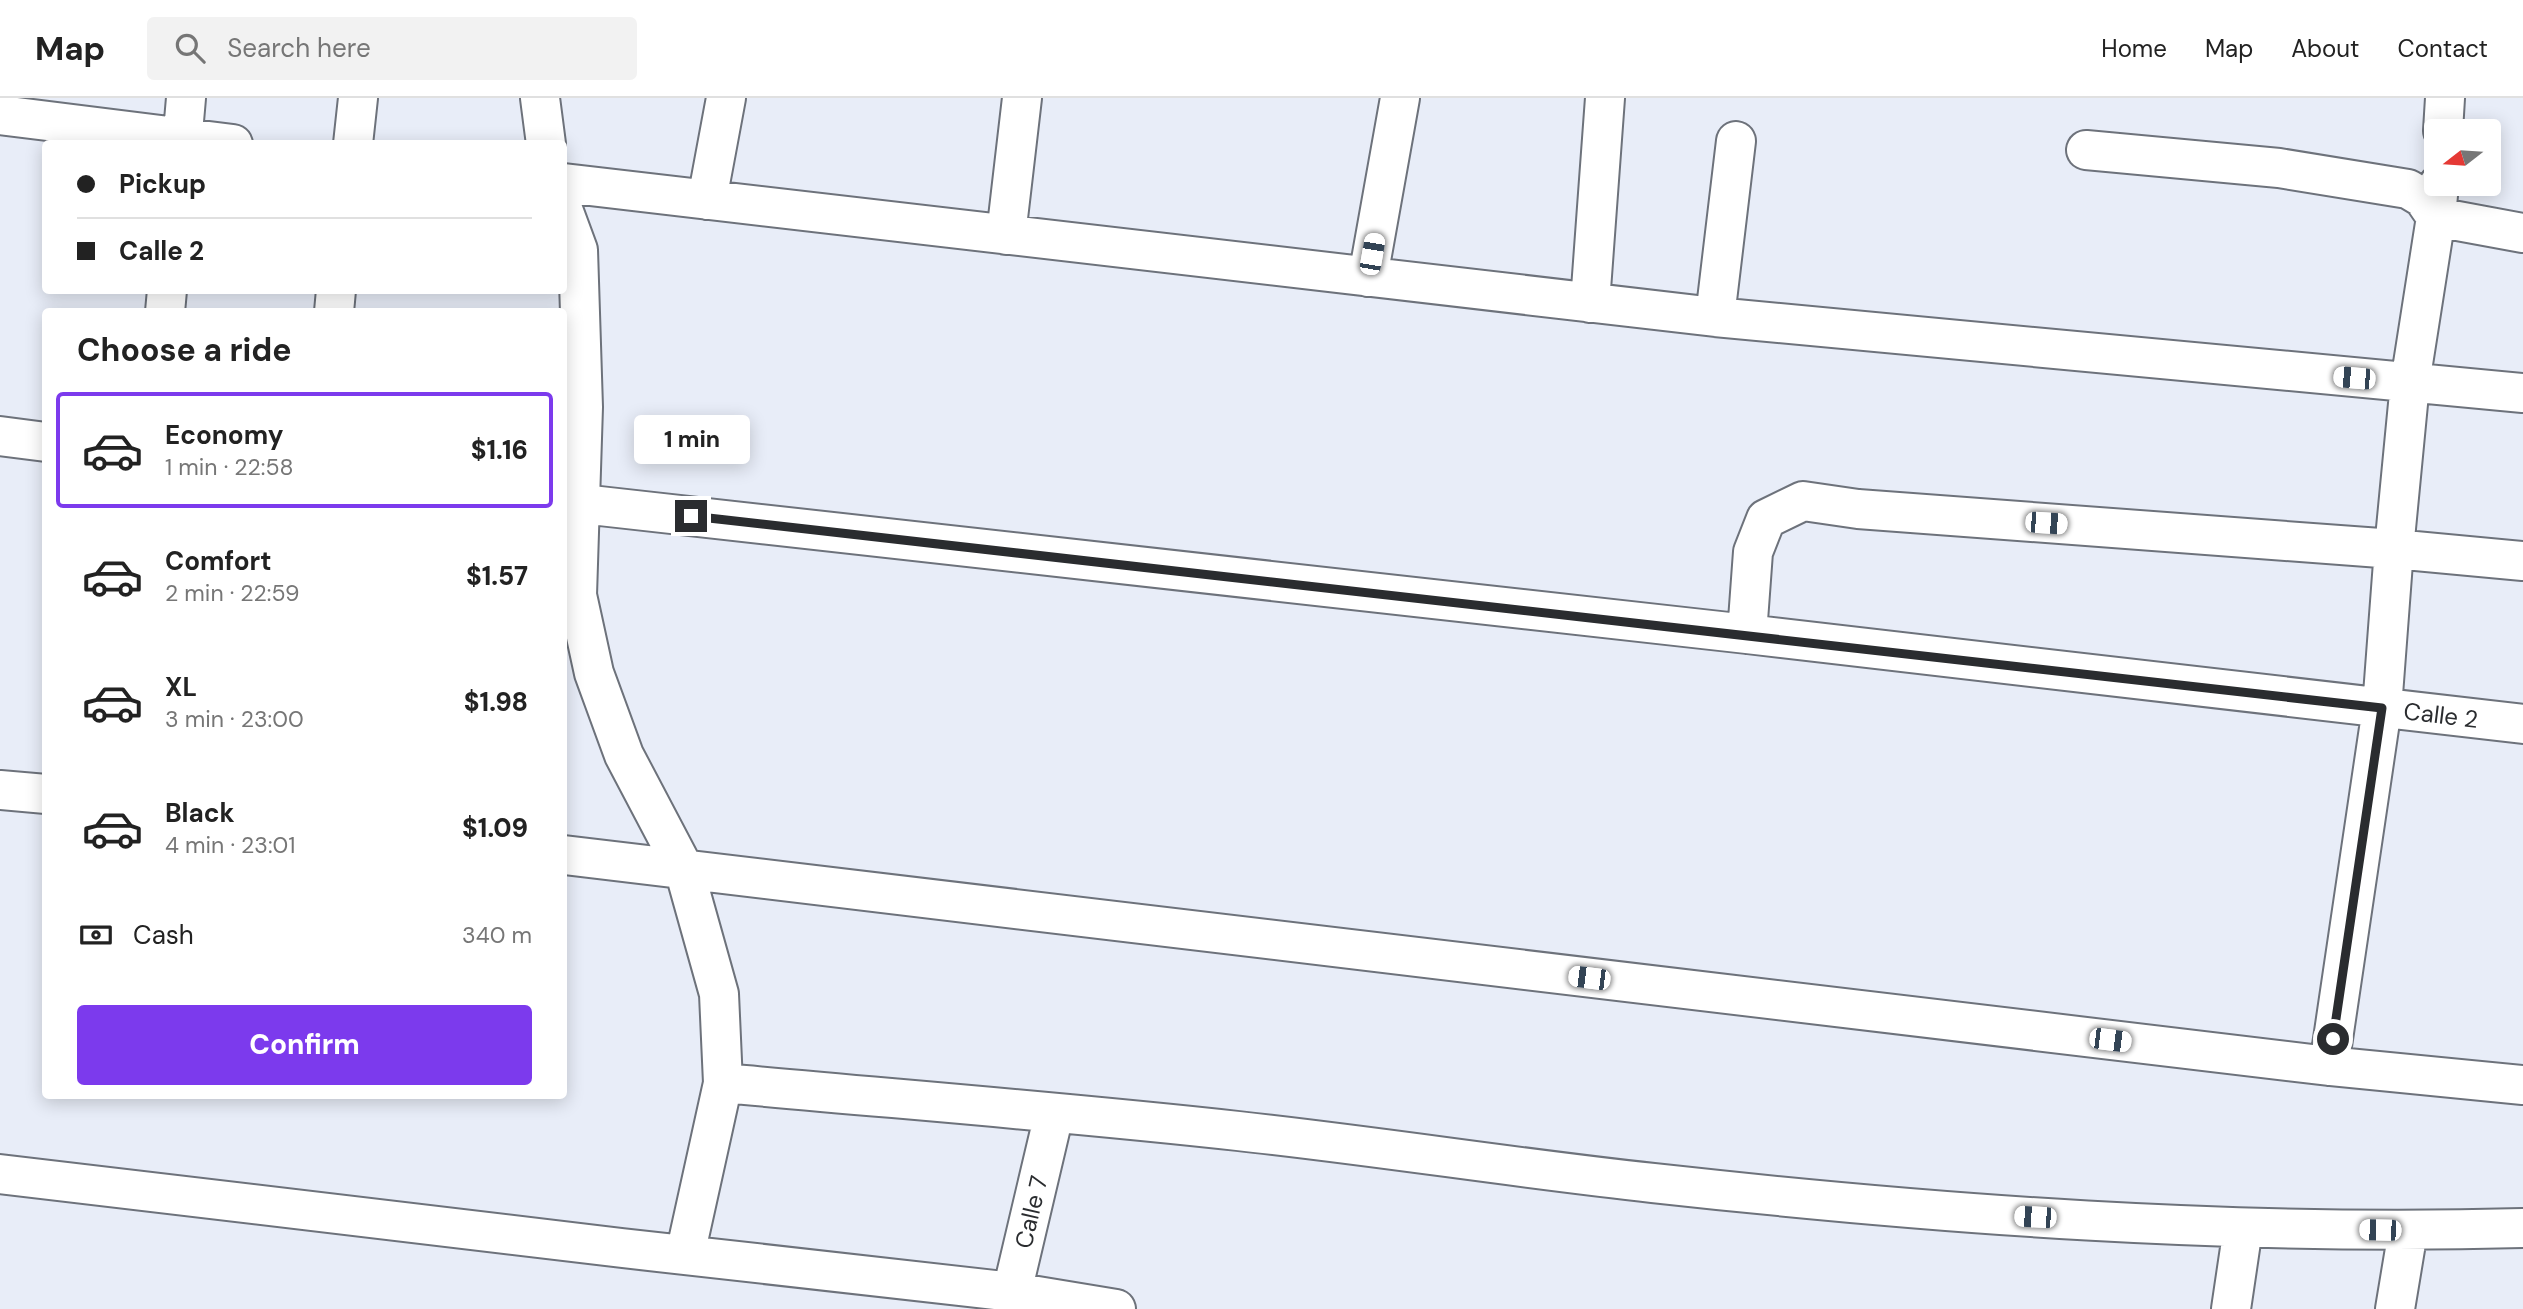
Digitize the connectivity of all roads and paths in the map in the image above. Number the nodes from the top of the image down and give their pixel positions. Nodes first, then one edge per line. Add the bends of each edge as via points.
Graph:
1 (186, 98) edge
2 (358, 98) edge
3 (540, 98) edge
4 (726, 98) edge
5 (1022, 98) edge
6 (1400, 98) edge
7 (1605, 98) edge
8 (2445, 98) edge
9 (0, 115) edge
10 (2444, 119) edge
11 (175, 140) edge
12 (182, 140) edge
13 (353, 140) edge
14 (545, 140) edge
15 (1736, 141) dead end
16 (2086, 150) dead end
17 (567, 183) edge
18 (708, 200) junction
19 (2437, 200) edge
20 (567, 220) edge
21 (2523, 233) edge
22 (1006, 235) junction
23 (1368, 277) junction
24 (1590, 303) junction
25 (1715, 317) junction
26 (2410, 383) junction
27 (2523, 394) edge
28 (0, 436) edge
29 (42, 441) edge
30 (572, 503) edge
31 (2394, 549) junction
32 (2523, 561) edge
33 (1747, 634) junction
34 (2382, 708) junction
35 (2523, 724) edge
36 (0, 790) edge
37 (42, 794) edge
38 (567, 855) edge
39 (684, 869) junction
40 (2329, 1066) junction
41 (723, 1083) junction
42 (2523, 1085) edge
43 (1054, 1114) junction
44 (0, 1174) edge
45 (2243, 1228) junction
46 (2523, 1228) edge
47 (2408, 1231) junction
48 (685, 1255) junction
49 (1010, 1301) edge
50 (1116, 1309) edge
51 (2231, 1309) edge
52 (2395, 1309) edge

1 - 12 street
2 - 13 street
3 - 14 street
4 - 18 street
5 - 22 street
6 - 23 street
7 - 24 street
8 - 10 street
9 - 11 street
15 - 25 street
16 - 19 street via 2279,168 2407,190
17 - 18 street
18 - 22 street
19 - 21 street
19 - 26 street
20 - 30 street via 578,250 583,407
22 - 23 street
23 - 24 street
24 - 25 street
25 - 26 street
26 - 27 street
26 - 31 street
28 - 29 street
30 - 33 street, Calle 2
30 - 39 street via 577,595 594,673 624,755
31 - 32 street
31 - 33 street via 1858,509 1803,501 1766,519 1753,552
31 - 34 street
33 - 34 street, Calle 2
34 - 35 street, Calle 2
34 - 40 street
36 - 37 street
38 - 39 street
39 - 40 street
39 - 41 street via 719,994
40 - 42 street
41 - 43 street
41 - 48 street
43 - 45 street via 1239,1131 1653,1183 1983,1215
43 - 49 street, Calle 7
44 - 48 street
45 - 47 street
45 - 51 street
46 - 47 street
47 - 52 street
48 - 49 street
49 - 50 street

